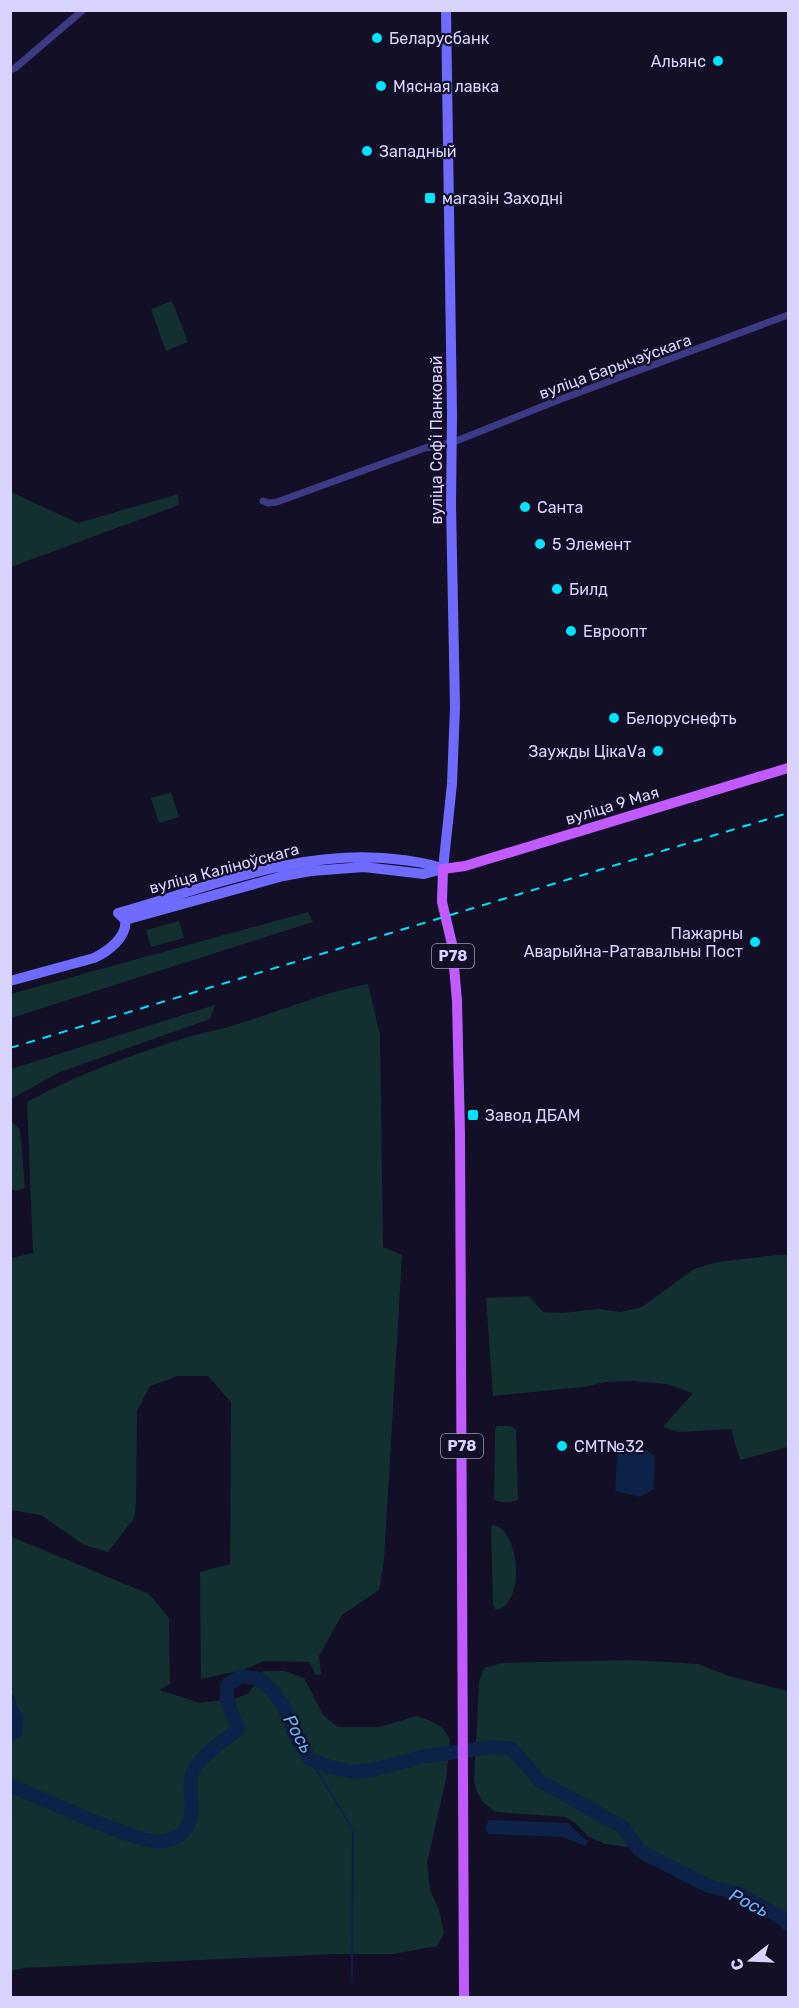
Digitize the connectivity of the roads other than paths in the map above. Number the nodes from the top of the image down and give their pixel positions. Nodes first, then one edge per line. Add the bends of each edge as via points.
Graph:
1 (82, 10) edge
2 (446, 10) edge
3 (10, 70) edge
4 (789, 315) edge
5 (451, 443) junction
6 (263, 501) dead end
7 (789, 768) edge
8 (443, 869) junction
9 (10, 981) edge
10 (464, 1998) edge

1 - 3 street
2 - 5 main road, вуліца Софʼі Панковай
4 - 5 street, вуліца Барычэўскага
5 - 6 street via 425,448 277,502
5 - 8 main road, вуліца Софʼі Панковай via 455,707
7 - 8 main road, вуліца 9 Мая via 465,866
8 - 9 main road, вуліца Каліноўскага via 386,857 346,856 280,866 121,917 126,926 106,952
8 - 10 main road, Р78 via 442,902 452,944 457,1012

